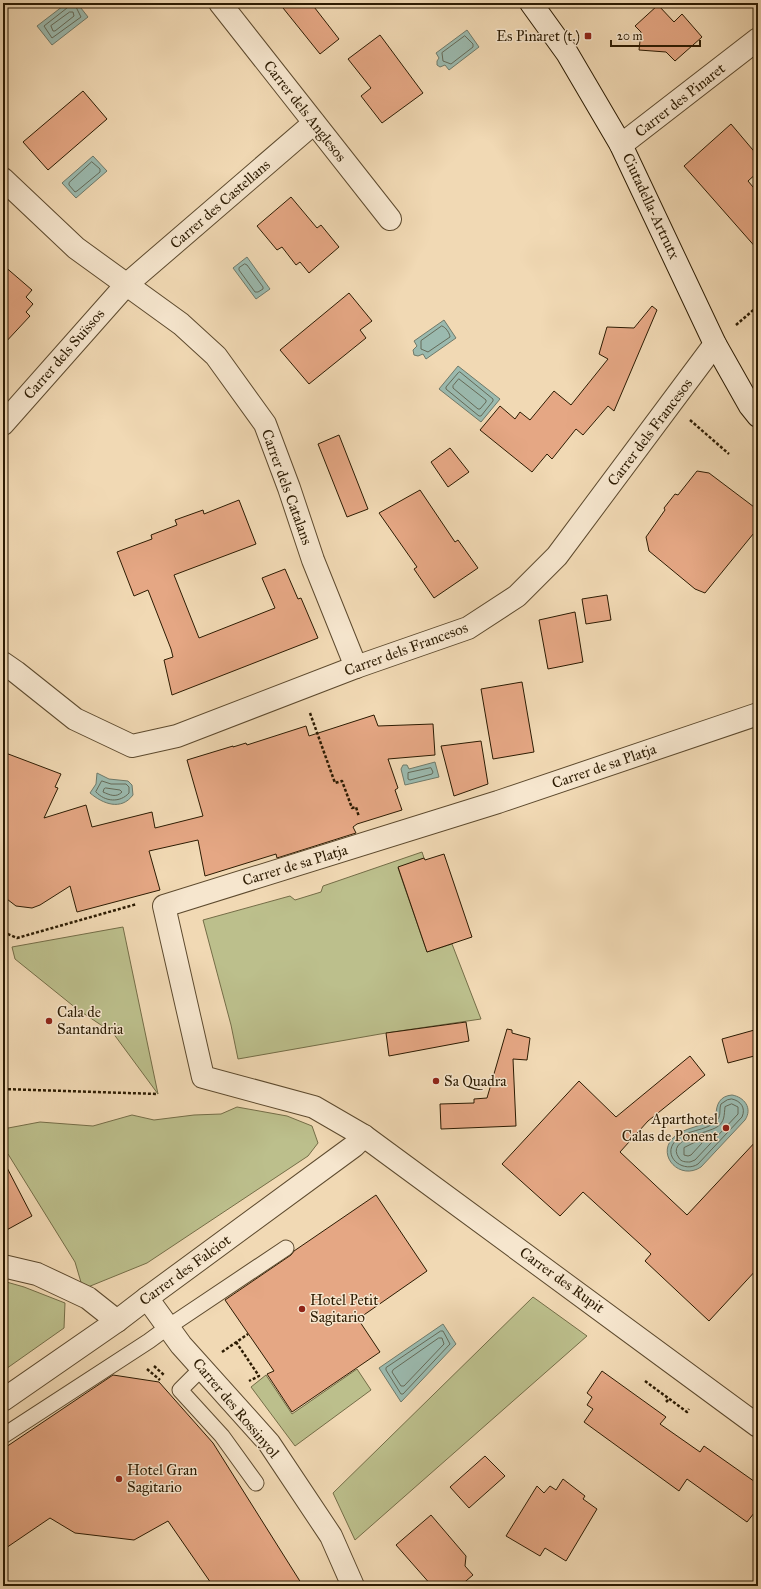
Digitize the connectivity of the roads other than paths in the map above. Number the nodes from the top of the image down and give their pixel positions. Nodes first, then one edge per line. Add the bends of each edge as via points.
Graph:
1 (220, 3) edge
2 (531, 3) edge
3 (758, 39) edge
4 (314, 123) junction
5 (622, 145) junction
6 (3, 179) edge
7 (390, 219) dead end
8 (126, 285) junction
9 (715, 344) junction
10 (758, 416) edge
11 (3, 424) edge
12 (3, 663) edge
13 (356, 667) junction
14 (758, 714) edge
15 (364, 1136) junction
16 (286, 1248) dead end
17 (3, 1266) edge
18 (146, 1298) junction
19 (117, 1321) junction
20 (168, 1327) junction
21 (202, 1368) junction
22 (3, 1400) edge
23 (758, 1426) edge
24 (3, 1436) edge
25 (256, 1483) dead end
26 (353, 1586) edge

1 - 4 street, Carrer dels Anglesos
2 - 5 street, Ciutadella-Artrutx via 567,53
3 - 5 street, Carrer des Pinaret
4 - 7 street, Carrer dels Anglesos
4 - 8 street, Carrer des Castellans
5 - 9 street, Ciutadella-Artrutx
6 - 8 street, Carrer dels Catalans via 76,248
8 - 11 street, Carrer dels Suïssos
8 - 13 street, Carrer dels Catalans via 180,324 216,356 265,424 313,560
9 - 10 street, Ciutadella-Artrutx
9 - 13 street, Carrer dels Francesos via 557,556 517,596 468,628
12 - 13 street, Carrer dels Francesos via 75,719 132,746 177,736
14 - 15 street, Carrer de sa Platja via 498,802 164,906 203,1077 314,1107
15 - 18 street, Carrer des Falciot via 354,1146
15 - 23 street, Carrer des Rupit
16 - 20 lane
17 - 19 street via 37,1274 88,1298
18 - 19 street, Carrer des Falciot
18 - 20 street, Carrer des Rossinyol
19 - 22 street, Carrer des Falciot
20 - 21 street, Carrer des Rossinyol
20 - 24 lane
21 - 25 lane via 180,1390 222,1436
21 - 26 street, Carrer des Rossinyol via 269,1443 331,1536

